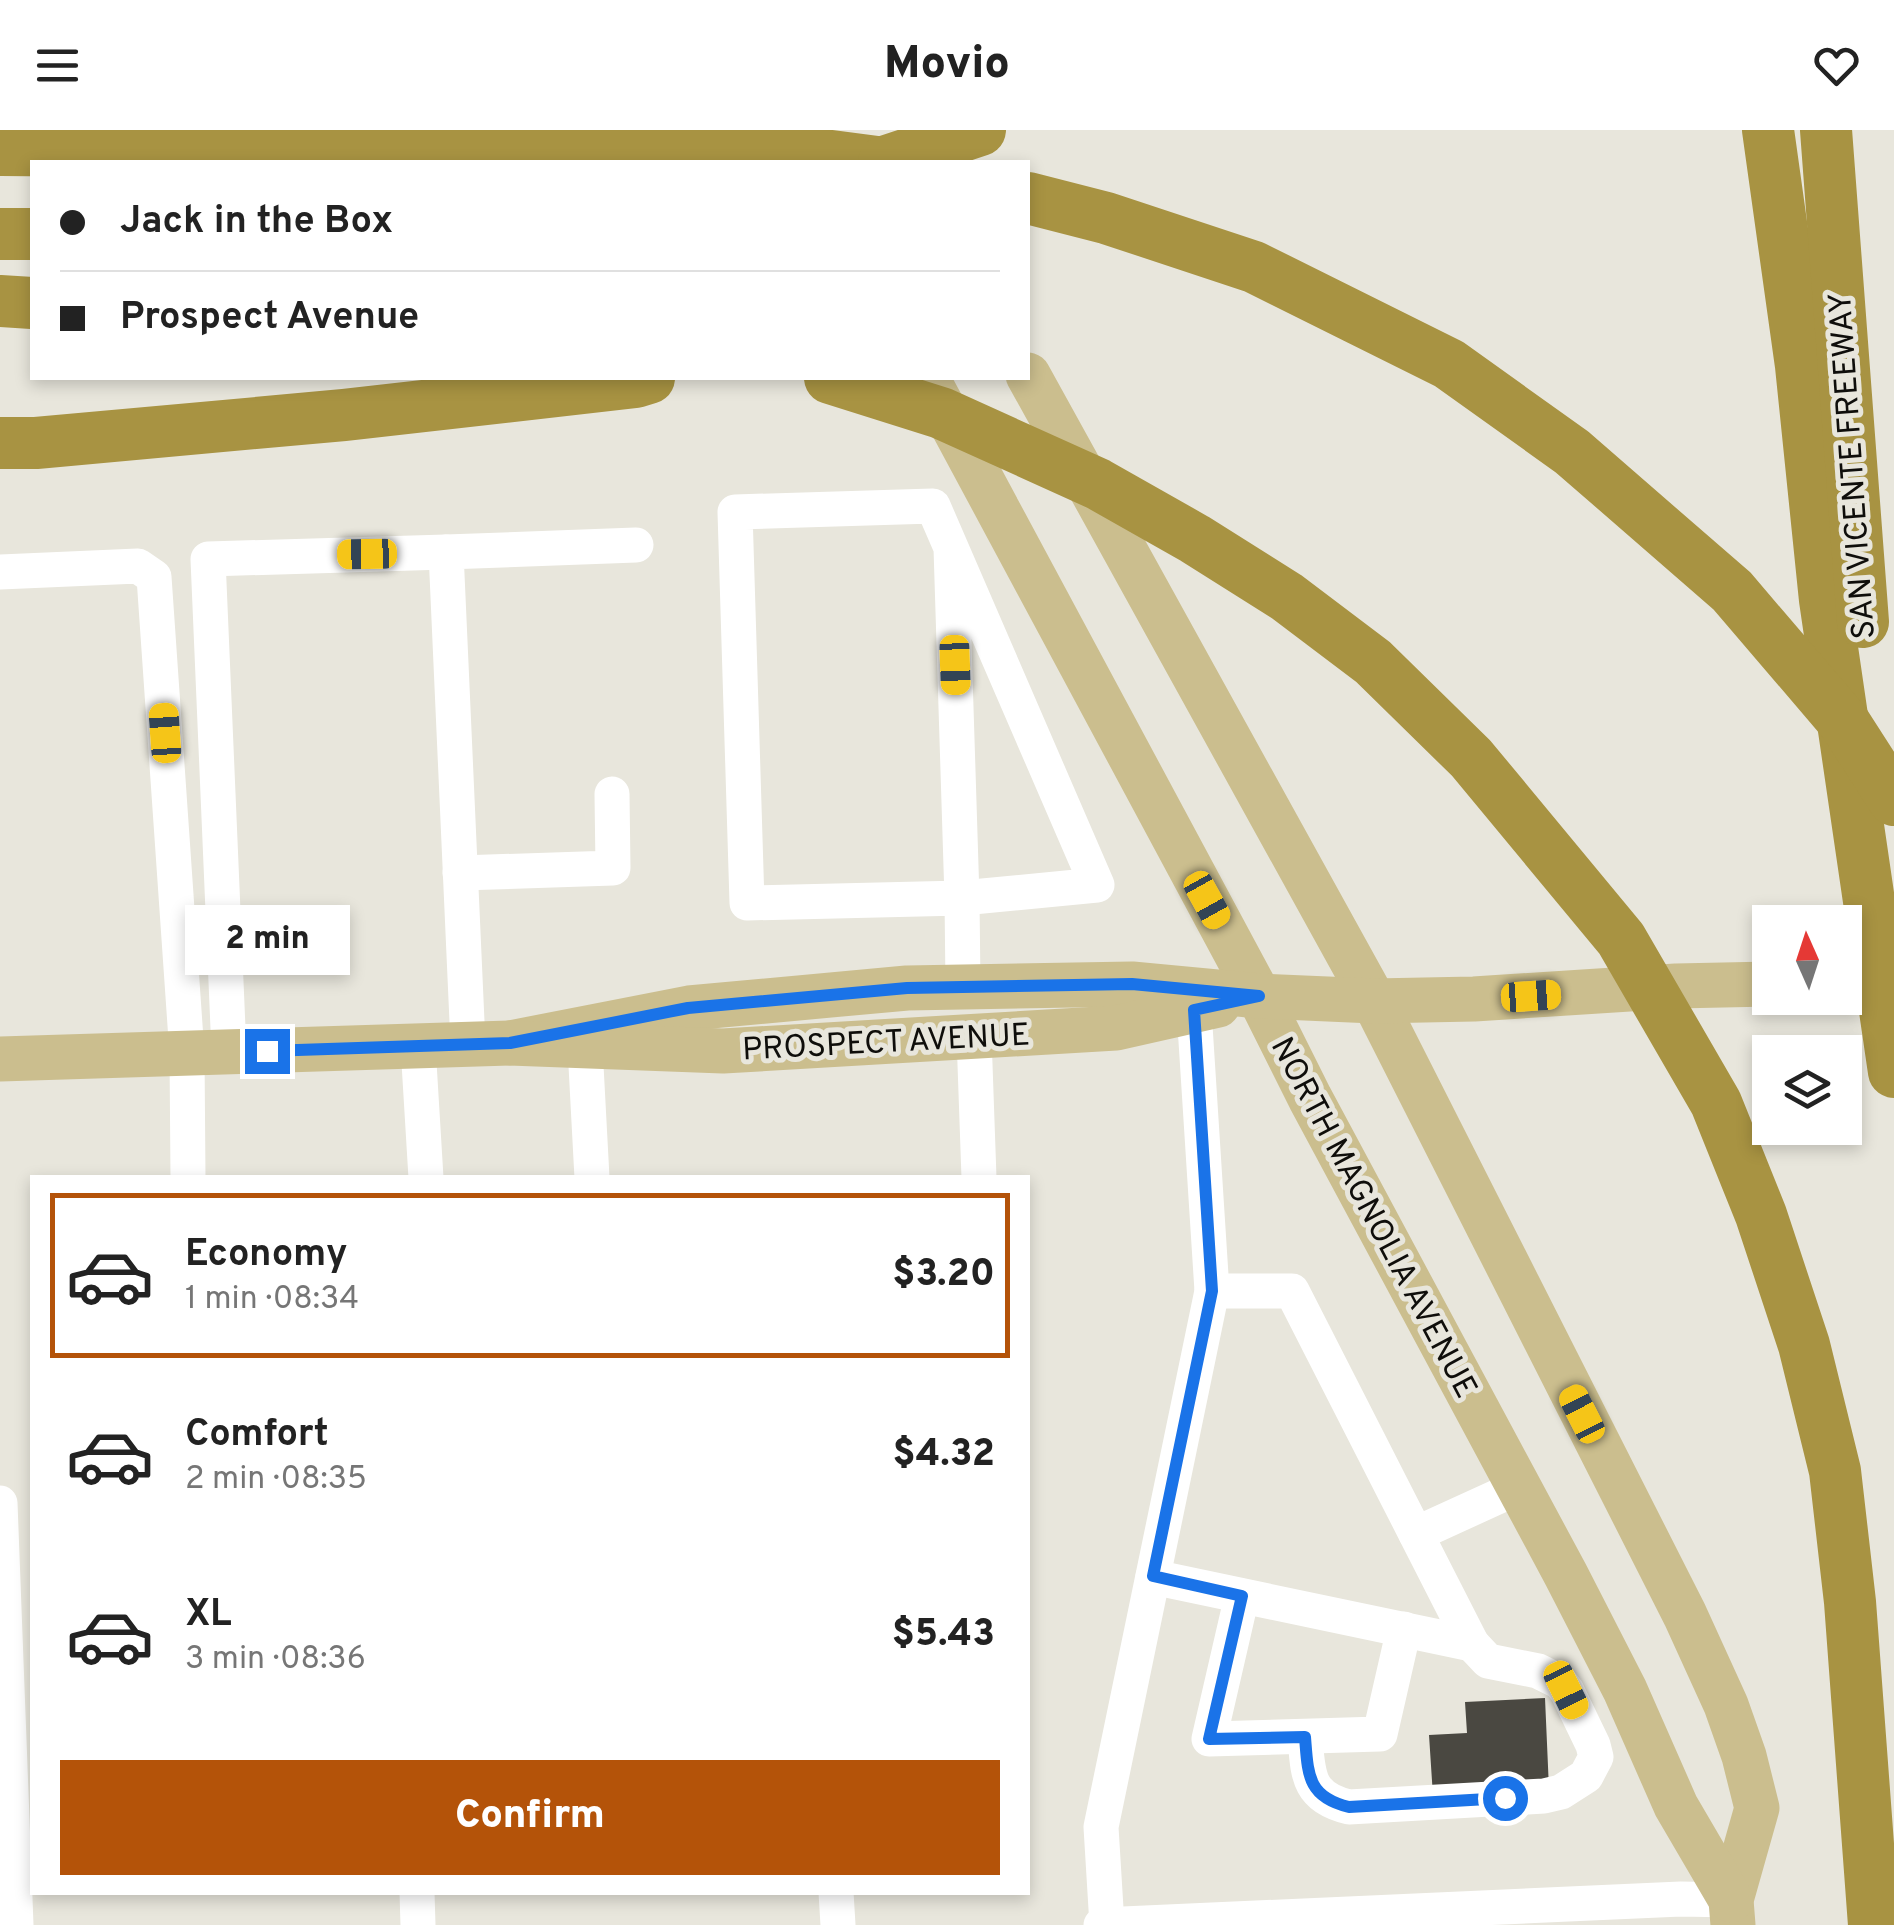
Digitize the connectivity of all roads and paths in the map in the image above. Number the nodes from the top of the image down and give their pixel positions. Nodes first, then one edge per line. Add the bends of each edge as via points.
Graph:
1 (798, 130) edge
2 (895, 130) edge
3 (980, 130) edge
4 (1768, 130) edge
5 (1826, 130) edge
6 (0, 150) edge
7 (813, 160) edge
8 (861, 160) edge
9 (886, 160) edge
10 (911, 160) edge
11 (1030, 199) edge
12 (0, 234) edge
13 (30, 234) edge
14 (0, 301) edge
15 (30, 304) edge
16 (642, 380) edge
17 (836, 380) edge
18 (928, 380) edge
19 (1030, 380) edge
20 (0, 443) edge
21 (636, 545) dead end
22 (951, 548) junction
23 (446, 552) junction
24 (0, 572) edge
25 (612, 794) dead end
26 (1894, 800) edge
27 (460, 872) junction
28 (962, 898) junction
29 (1894, 980) edge
30 (1862, 981) edge
31 (1752, 984) edge
32 (963, 987) junction
33 (1259, 996) junction
34 (1374, 1001) junction
35 (1194, 1010) junction
36 (974, 1036) junction
37 (584, 1037) junction
38 (1894, 1041) edge
39 (489, 1044) junction
40 (418, 1046) junction
41 (208, 1053) junction
42 (0, 1059) edge
43 (1894, 1072) edge
44 (188, 1175) edge
45 (426, 1175) edge
46 (592, 1175) edge
47 (979, 1175) edge
48 (1212, 1291) junction
49 (1519, 1487) junction
50 (0, 1503) edge
51 (1416, 1534) junction
52 (1153, 1576) junction
53 (1242, 1596) junction
54 (1404, 1630) junction
55 (1472, 1644) junction
56 (1305, 1737) junction
57 (417, 1895) edge
58 (836, 1895) edge
59 (1732, 1912) edge
60 (16, 1925) edge
61 (418, 1925) edge
62 (838, 1925) edge
63 (1104, 1925) edge
64 (1874, 1925) edge

1 - 7 main road
2 - 10 main road
3 - 9 highway
4 - 43 highway via 1825,600
5 - 38 highway, SAN VICENTE FREEWAY
6 - 8 highway via 479,154 611,147 765,150
11 - 26 highway via 1254,267 1448,364 1572,452 1732,591 1844,722
12 - 13 highway
14 - 15 highway
16 - 20 highway via 344,415
17 - 64 highway via 940,413 1098,484 1288,597 1373,662 1471,758 1621,939 1716,1103 1804,1345 1835,1471
18 - 33 main road, NORTH MAGNOLIA AVENUE
19 - 34 main road
21 - 23 street
22 - 28 street
22 - 28 street via 1096,884
22 - 28 street via 933,506 735,512 747,904
23 - 27 street
23 - 41 street via 208,559
24 - 41 street via 138,566 154,577
25 - 27 street via 613,868
27 - 39 street
28 - 32 street
29 - 30 main road
31 - 34 main road, PROSPECT AVENUE
32 - 33 main road, PROSPECT AVENUE via 1132,984
32 - 37 main road, PROSPECT AVENUE via 688,1008
33 - 34 main road, PROSPECT AVENUE
33 - 35 main road, PROSPECT AVENUE
33 - 49 main road, NORTH MAGNOLIA AVENUE
34 - 59 main road via 1726,1705 1757,1808
35 - 36 main road, PROSPECT AVENUE via 1116,1028
35 - 48 street
36 - 37 main road, PROSPECT AVENUE via 722,1051
36 - 47 street
37 - 39 main road, PROSPECT AVENUE
37 - 46 street
39 - 40 main road, PROSPECT AVENUE
40 - 41 main road, PROSPECT AVENUE
40 - 45 street
41 - 42 main road, PROSPECT AVENUE
41 - 44 street
48 - 51 street via 1292,1292
48 - 52 street
49 - 51 street
49 - 59 main road, NORTH MAGNOLIA AVENUE
50 - 60 street
51 - 55 street
52 - 53 street
52 - 63 street via 1101,1827
53 - 54 street
53 - 56 street via 1209,1739
54 - 55 street
54 - 56 street via 1380,1734
55 - 56 street via 1488,1661 1560,1682 1593,1745 1596,1757 1586,1776 1544,1796 1349,1807 1318,1793
57 - 61 street
58 - 62 street
59 - 63 street via 1662,1900

